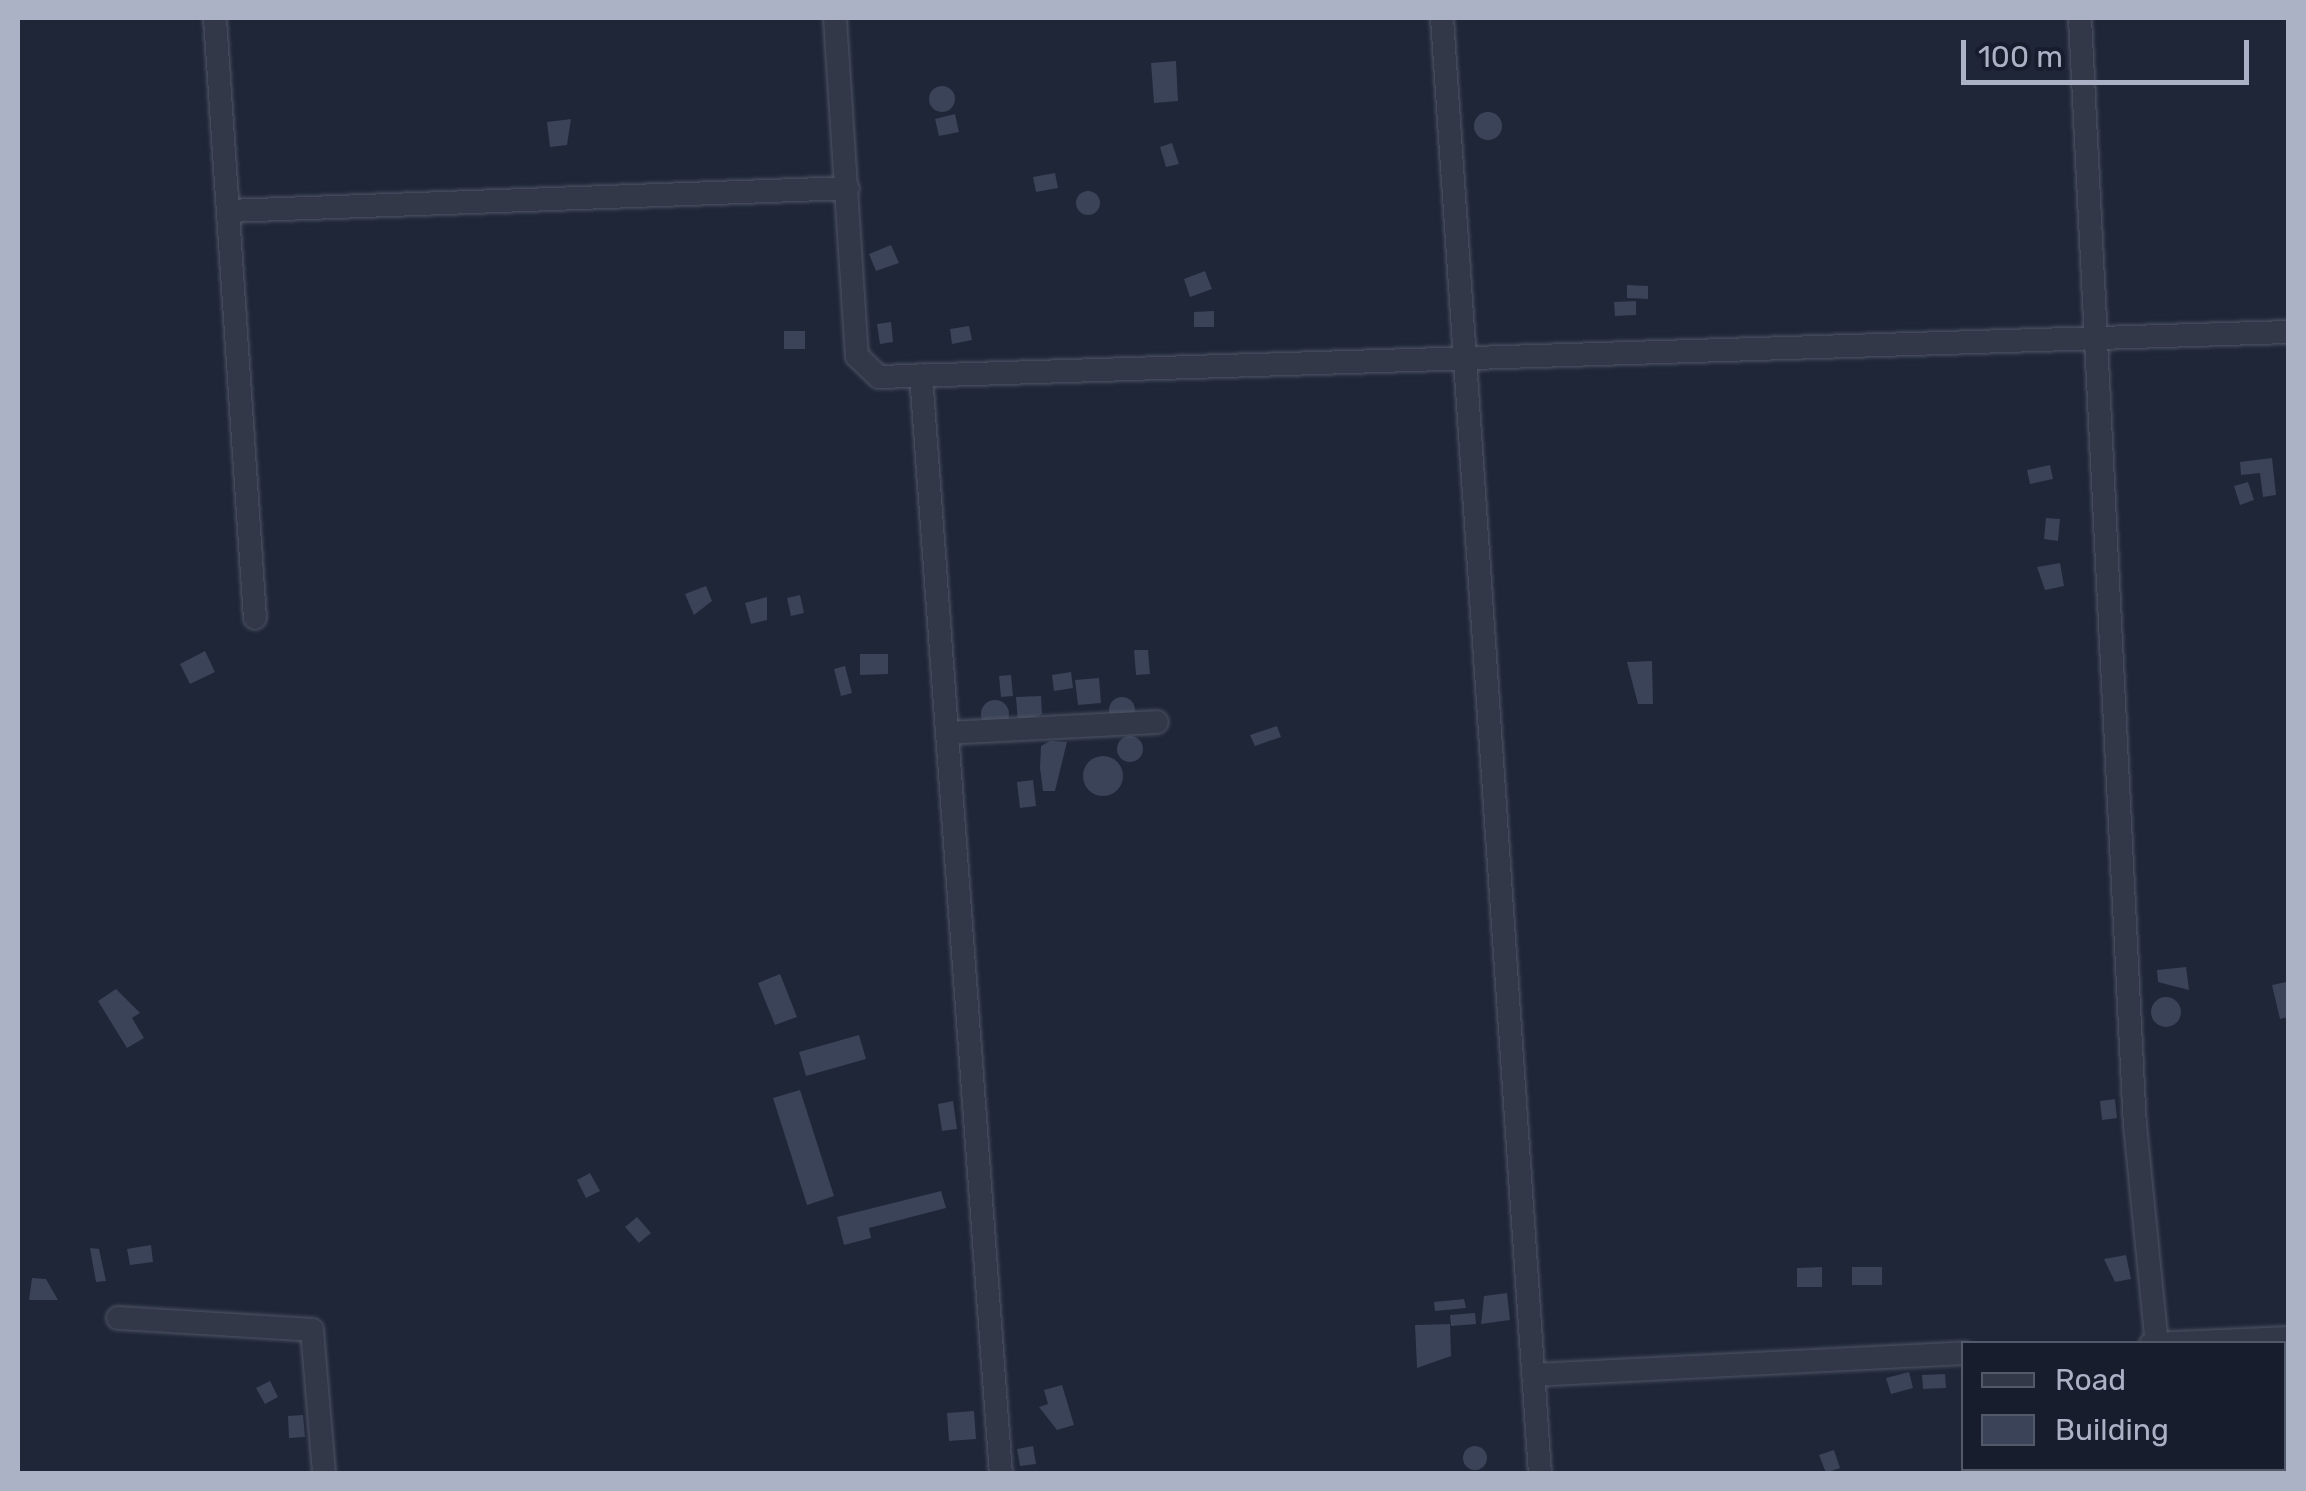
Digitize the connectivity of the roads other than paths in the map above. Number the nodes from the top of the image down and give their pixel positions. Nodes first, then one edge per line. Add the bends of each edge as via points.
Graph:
1 (215, 18) edge
2 (835, 18) edge
3 (1442, 18) edge
4 (2080, 18) edge
5 (848, 188) junction
6 (228, 211) junction
7 (2288, 332) edge
8 (2095, 341) junction
9 (1462, 353) junction
10 (921, 375) junction
11 (255, 618) dead end
12 (1157, 722) dead end
13 (947, 734) junction
14 (118, 1318) dead end
15 (2288, 1338) edge
16 (2155, 1341) edge
17 (2208, 1341) edge
18 (1961, 1353) edge
19 (1534, 1374) junction
20 (324, 1474) edge
21 (1001, 1474) edge
22 (1540, 1474) edge

1 - 6 street
2 - 5 street
3 - 9 street
4 - 8 street
5 - 6 street
5 - 10 street via 857,356 879,377
6 - 11 street
7 - 8 street
8 - 9 street
8 - 16 street via 2135,1124
9 - 10 street
9 - 19 street
10 - 13 street
12 - 13 street
13 - 21 street
14 - 20 street via 312,1330
15 - 17 street
18 - 19 street
19 - 22 street

